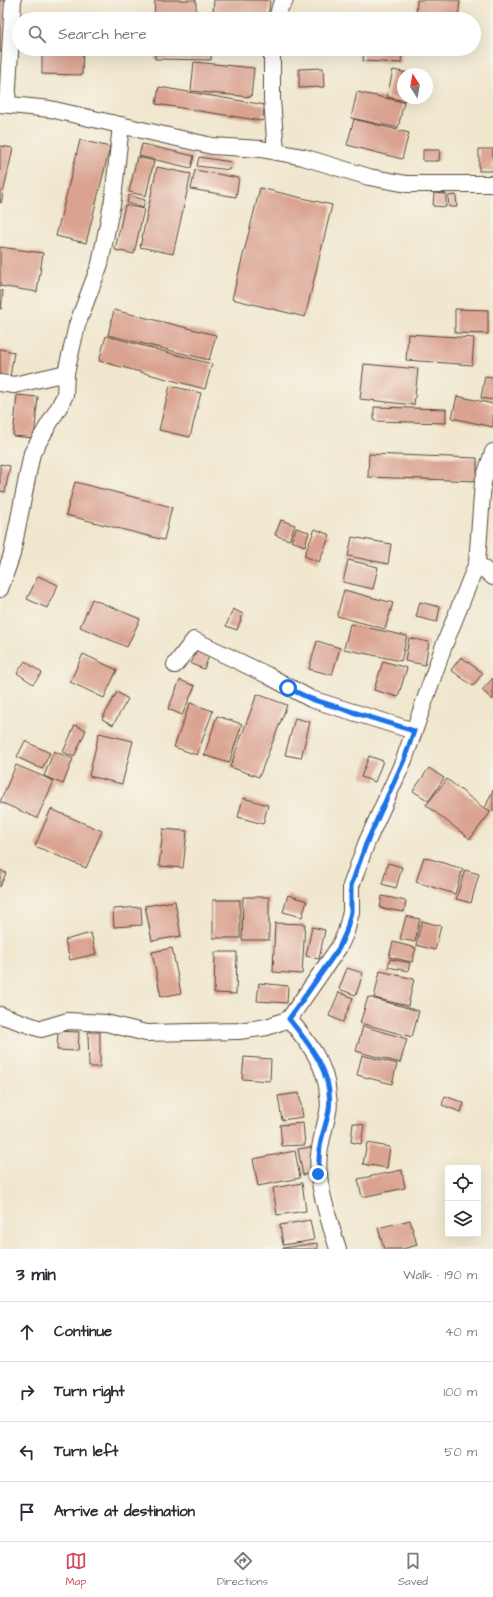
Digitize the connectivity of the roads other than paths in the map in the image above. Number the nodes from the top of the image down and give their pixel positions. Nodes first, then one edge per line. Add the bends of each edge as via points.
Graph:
1 (13, 0) edge
2 (285, 0) edge
3 (279, 12) edge
4 (272, 56) edge
5 (3, 104) edge
6 (121, 125) junction
7 (276, 152) junction
8 (493, 184) edge
9 (66, 373) junction
10 (0, 383) edge
11 (493, 452) edge
12 (477, 563) junction
13 (493, 577) edge
14 (0, 589) edge
15 (175, 665) dead end
16 (414, 731) junction
17 (0, 1016) edge
18 (289, 1019) junction
19 (338, 1249) edge

1 - 5 street
2 - 3 street
4 - 7 street
5 - 6 street via 50,109
6 - 7 street via 212,146
6 - 9 street via 113,199 100,264 77,325
7 - 8 street via 408,184
9 - 10 street via 14,385
9 - 14 street via 65,395 32,454 12,554
11 - 12 street via 483,482
12 - 13 street
12 - 16 street
15 - 16 street via 194,640 311,699
16 - 18 street via 351,886 351,912 346,932 339,948
17 - 18 street via 41,1029 68,1021 106,1023 146,1034 239,1031 267,1027
18 - 19 street via 311,1045 322,1066 328,1088 329,1109 320,1147 318,1174

